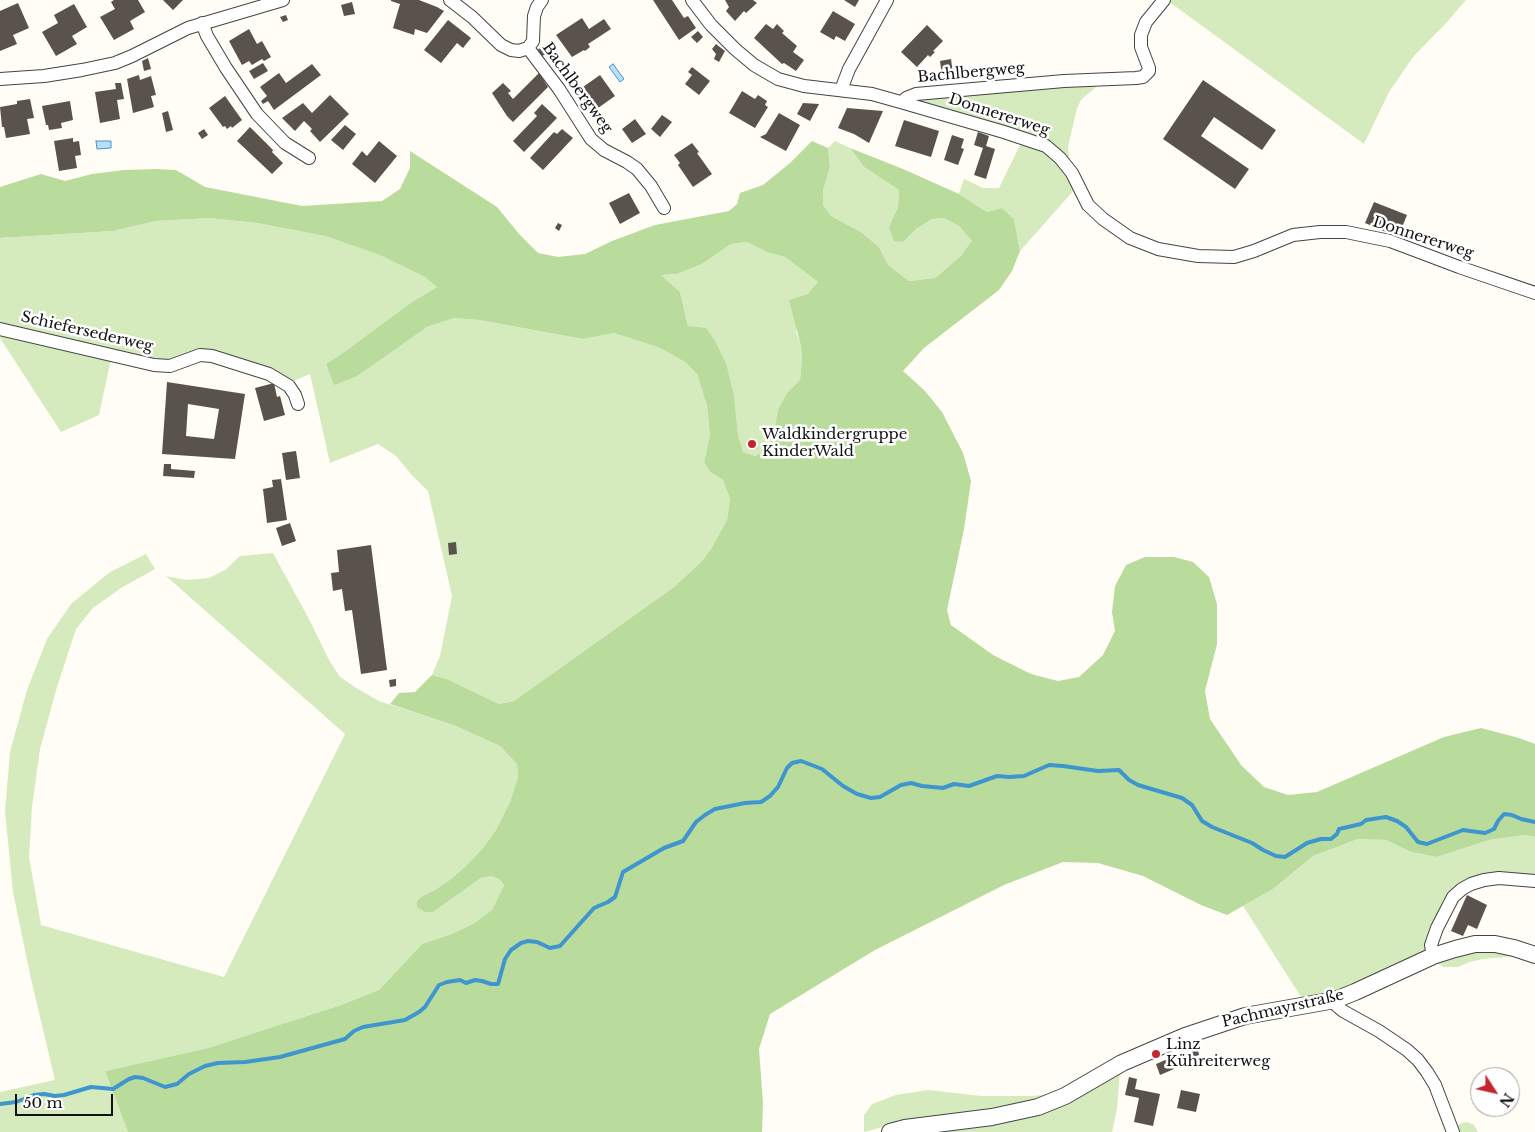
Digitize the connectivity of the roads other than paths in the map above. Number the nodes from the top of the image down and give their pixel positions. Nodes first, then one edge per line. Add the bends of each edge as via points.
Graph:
1 (284, 0) edge
2 (450, 0) edge
3 (542, 0) edge
4 (692, 0) edge
5 (887, 0) edge
6 (1164, 0) edge
7 (202, 23) junction
8 (528, 48) junction
9 (0, 79) edge
10 (841, 90) junction
11 (904, 102) junction
12 (309, 158) dead end
13 (664, 208) dead end
14 (1535, 293) edge
15 (0, 329) edge
16 (298, 404) dead end
17 (1535, 882) edge
18 (1433, 956) junction
19 (1535, 956) edge
20 (1335, 1000) junction
21 (890, 1132) edge
22 (1453, 1132) edge

1 - 7 street
2 - 8 street, Bachlbergweg via 501,45 511,50
3 - 8 street, Bachlbergweg via 534,16 533,41
4 - 10 street, Bachlbergweg via 717,32 764,72 789,83
5 - 10 street via 848,69
6 - 11 street, Bachlbergweg via 1146,22 1141,36 1149,68 1143,77 916,94
7 - 9 street via 115,63
7 - 12 street via 226,68 257,114 285,143
8 - 13 street, Bachlbergweg via 591,139 637,169
10 - 11 street, Bachlbergweg
11 - 14 street, Donnererweg via 1046,146 1072,173 1083,197 1103,220 1130,238 1158,249 1198,256 1234,257 1294,235 1346,232 1390,241
15 - 16 street, Schiefersederweg via 154,365 170,366 200,355 212,356 269,374 289,386
17 - 18 street via 1500,878 1462,889 1453,897 1437,928 1431,945
18 - 19 street, Pachmayrstraße via 1475,944 1494,944
18 - 20 street, Pachmayrstraße
20 - 21 street, Pachmayrstraße via 1245,1016 1185,1036 1129,1060 1038,1107
20 - 22 street via 1343,1011 1379,1030 1418,1060 1435,1085

